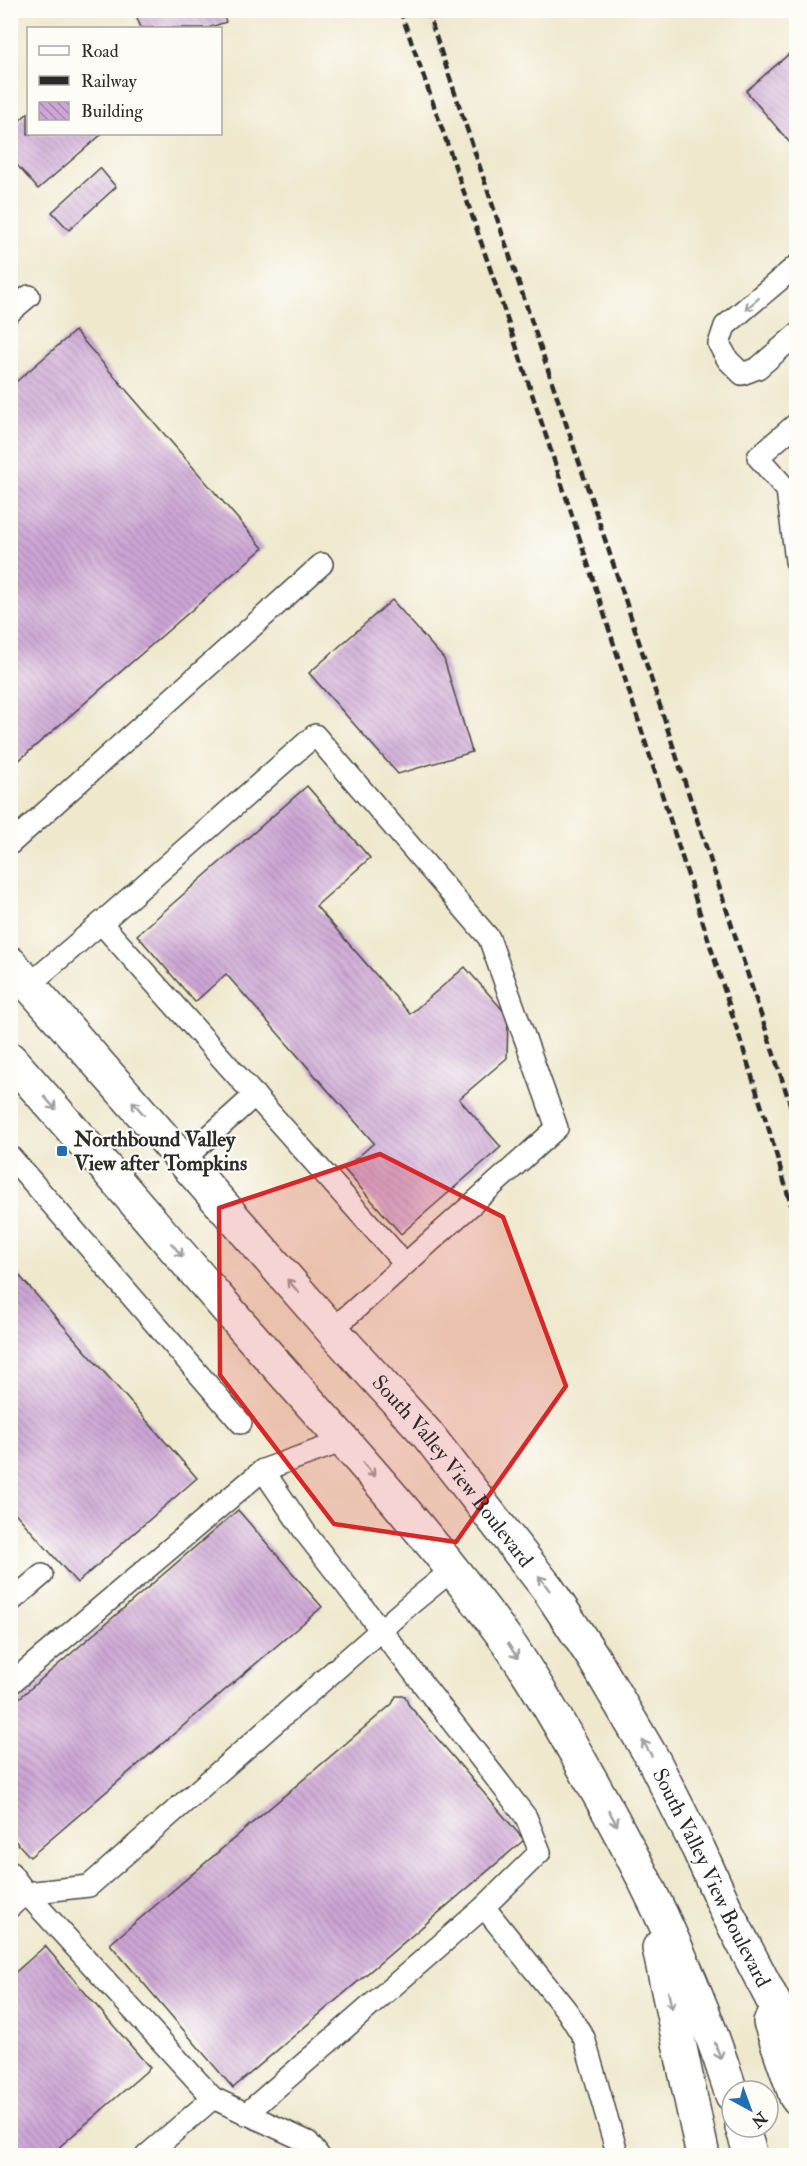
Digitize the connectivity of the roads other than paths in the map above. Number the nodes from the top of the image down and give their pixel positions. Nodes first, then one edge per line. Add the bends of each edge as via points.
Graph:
1 (796, 266) edge
2 (29, 296) dead end
3 (10, 312) edge
4 (796, 335) edge
5 (796, 424) edge
6 (792, 486) edge
7 (796, 561) edge
8 (322, 564) dead end
9 (10, 844) edge
10 (101, 923) junction
11 (20, 974) edge
12 (10, 1059) edge
13 (255, 1095) junction
14 (10, 1156) edge
15 (183, 1160) junction
16 (405, 1263) junction
17 (332, 1330) junction
18 (241, 1423) dead end
19 (344, 1442) junction
20 (263, 1470) junction
21 (452, 1570) junction
22 (42, 1575) dead end
23 (10, 1602) edge
24 (380, 1631) junction
25 (10, 1684) edge
26 (10, 1872) edge
27 (645, 1881) junction
28 (18, 1900) edge
29 (484, 1907) junction
30 (728, 1914) junction
31 (796, 2045) edge
32 (727, 2079) edge
33 (796, 2097) edge
34 (213, 2098) junction
35 (246, 2114) junction
36 (746, 2139) edge
37 (146, 2156) edge
38 (319, 2156) edge
39 (618, 2156) edge
40 (703, 2156) edge
41 (751, 2156) edge

1 -> 4 lane via 725,326 718,344 742,374 758,368
2 - 3 lane
5 - 6 lane via 758,457
6 - 7 lane
8 - 9 lane
10 - 11 lane
10 - 13 lane
10 - 16 lane via 315,735 489,938 557,1128
15 -> 11 main road, South Valley View Boulevard
12 -> 19 main road
13 - 15 lane
13 - 16 lane
14 - 18 lane
17 -> 15 main road, South Valley View Boulevard
16 - 17 lane
30 -> 17 main road, South Valley View Boulevard via 654,1761 548,1589 427,1434
19 - 20 lane
19 -> 21 main road
20 - 24 lane
20 - 25 lane
21 - 24 lane
21 -> 27 main road via 537,1687
22 - 23 lane
24 - 28 lane via 89,1886
24 - 29 lane via 526,1817 540,1852
26 - 28 lane
27 -> 32 main road
27 -> 40 main road
28 - 34 lane
29 - 35 lane
29 - 39 lane via 567,2010 584,2038
30 - 31 main road, South Valley View Boulevard
30 - 33 main road
34 - 35 lane
34 - 37 lane
35 - 38 lane via 308,2142
36 - 41 main road

